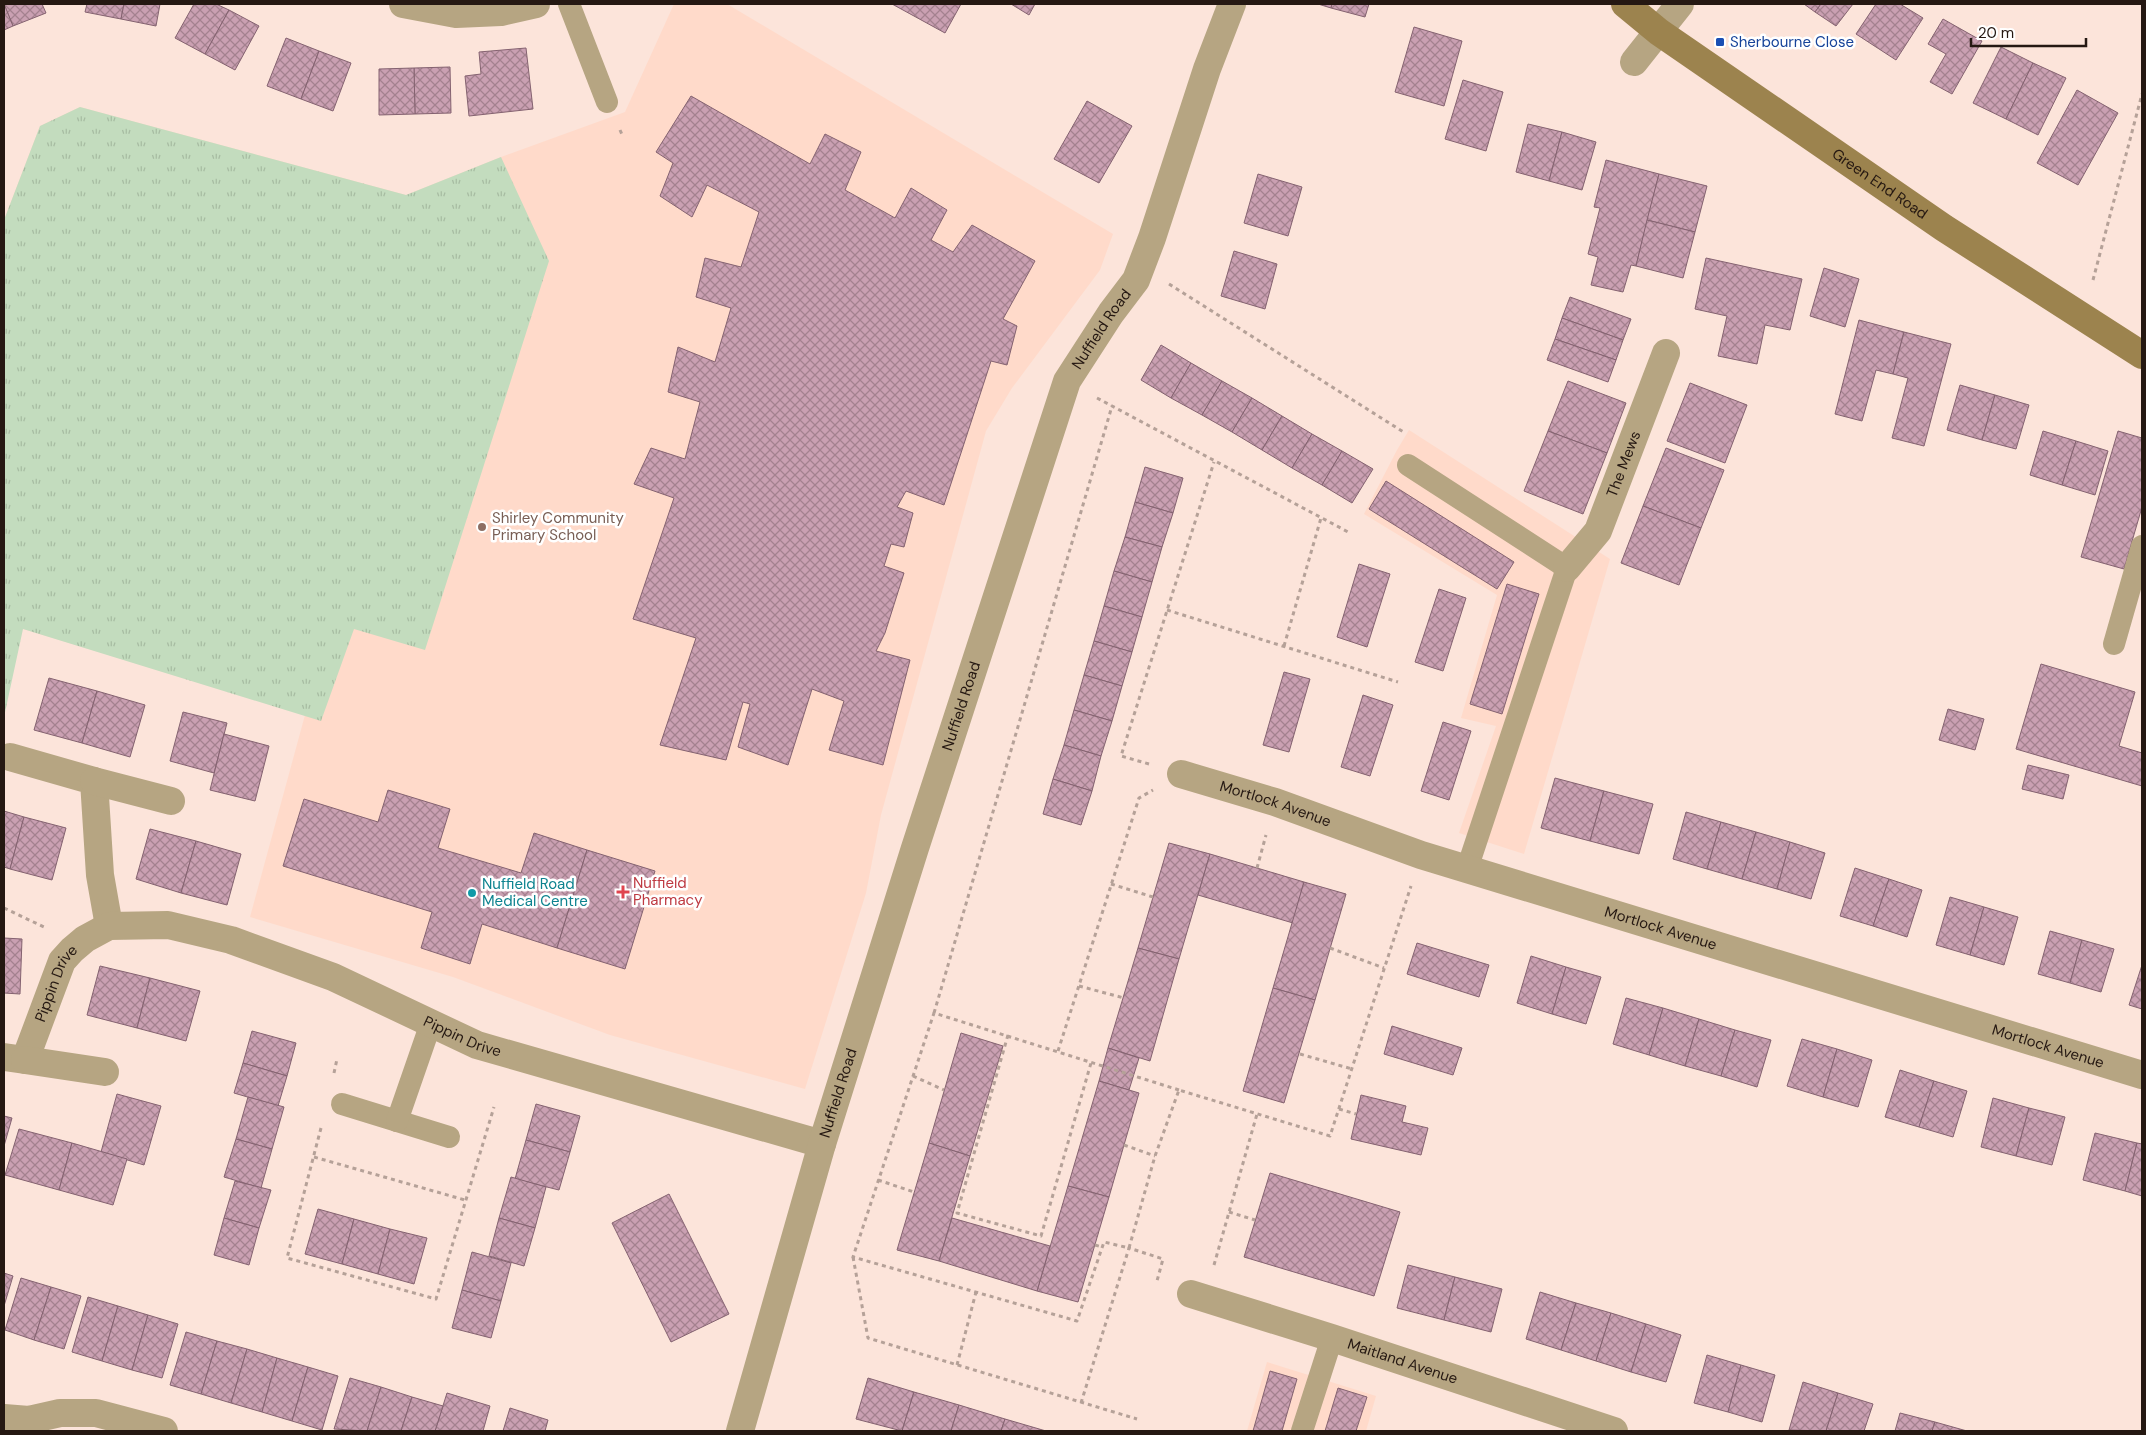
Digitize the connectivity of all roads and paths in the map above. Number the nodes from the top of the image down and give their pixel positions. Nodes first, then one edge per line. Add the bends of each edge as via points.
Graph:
1 (403, 4) edge
2 (536, 4) edge
3 (569, 4) edge
4 (1232, 4) edge
5 (1625, 4) edge
6 (1680, 4) edge
7 (1659, 32) junction
8 (1634, 62) dead end
9 (2142, 94) edge
10 (607, 102) dead end
11 (1142, 266) junction
12 (2092, 280) dead end
13 (1666, 353) dead end
14 (2142, 355) edge
15 (1067, 381) junction
16 (1112, 406) junction
17 (1411, 436) dead end
18 (1214, 462) junction
19 (1408, 465) dead end
20 (1321, 518) junction
21 (1350, 533) dead end
22 (2142, 546) edge
23 (1567, 568) junction
24 (1167, 610) junction
25 (2114, 644) dead end
26 (1284, 646) junction
27 (1398, 682) dead end
28 (10, 757) dead end
29 (1181, 774) junction
30 (94, 781) junction
31 (171, 801) dead end
32 (1421, 855) junction
33 (1467, 869) junction
34 (1111, 884) junction
35 (1153, 897) dead end
36 (4, 908) edge
37 (110, 926) junction
38 (1330, 948) dead end
39 (72, 950) junction
40 (1384, 968) junction
41 (1079, 986) junction
42 (1124, 998) dead end
43 (934, 1013) junction
44 (431, 1023) junction
45 (1008, 1035) junction
46 (1058, 1051) junction
47 (1300, 1054) dead end
48 (15, 1058) edge
49 (337, 1059) dead end
50 (1092, 1063) junction
51 (1352, 1069) junction
52 (105, 1072) dead end
53 (2142, 1075) edge
54 (913, 1076) junction
55 (333, 1079) dead end
56 (944, 1090) dead end
57 (1179, 1090) junction
58 (342, 1104) dead end
59 (494, 1107) dead end
60 (1338, 1109) junction
61 (1257, 1114) junction
62 (1356, 1114) dead end
63 (397, 1121) junction
64 (321, 1128) dead end
65 (449, 1138) dead end
66 (822, 1144) junction
67 (1124, 1145) dead end
68 (1155, 1156) junction
69 (314, 1157) junction
70 (878, 1180) junction
71 (914, 1192) dead end
72 (465, 1200) junction
73 (1229, 1212) junction
74 (1255, 1220) dead end
75 (1095, 1245) dead end
76 (1102, 1246) junction
77 (1128, 1248) junction
78 (853, 1257) junction
79 (976, 1292) junction
80 (1198, 1296) junction
81 (1332, 1338) junction
82 (957, 1365) junction
83 (1081, 1403) junction
84 (4, 1418) edge
85 (1137, 1419) dead end
86 (164, 1431) edge
87 (740, 1431) edge
88 (1302, 1431) edge
89 (1614, 1431) edge

1 - 2 street via 456,14 501,12
3 - 10 lane
4 - 11 street, Nuffield Road via 1207,69
5 - 7 street, Green End Road
6 - 7 street
7 - 8 street
7 - 14 street, Green End Road via 1944,228
9 - 12 path
11 - 15 street, Nuffield Road via 1136,280
11 - 17 path
13 - 23 street, The Mews via 1598,531
15 - 16 path
15 - 66 street, Nuffield Road
16 - 18 path
16 - 43 path
18 - 20 path
18 - 24 path
19 - 23 lane
20 - 21 path
20 - 26 path
22 - 25 lane
23 - 33 lane
24 - 26 path
24 - 29 path via 1121,756
26 - 27 path
28 - 30 street
29 - 32 street, Mortlock Avenue via 1275,802
29 - 34 path via 1139,798
30 - 31 street
30 - 37 street via 100,875
32 - 33 street, Mortlock Avenue
32 - 40 path
33 - 53 street, Mortlock Avenue
34 - 35 path
34 - 41 path
36 - 39 path via 43,926
37 - 39 street, Pippin Drive
37 - 44 street, Pippin Drive via 168,925 231,940 333,977
38 - 40 path
39 - 48 street, Pippin Drive via 62,962
40 - 51 path
41 - 42 path
41 - 46 path
43 - 45 path
43 - 54 path
44 - 63 lane
44 - 66 street, Pippin Drive via 477,1045
45 - 46 path
45 - 50 path via 957,1213 1041,1236
46 - 50 path
47 - 51 path
48 - 52 street, Pippin Drive
49 - 55 path
50 - 57 path
51 - 60 path
54 - 56 path
54 - 70 path
57 - 61 path
57 - 68 path
58 - 63 lane
59 - 72 path
60 - 61 path via 1330,1136
60 - 62 path
61 - 73 path
63 - 65 lane
64 - 69 path
66 - 87 street, Nuffield Road
67 - 68 path
68 - 77 path
69 - 72 path
69 - 72 path via 287,1258 436,1299
70 - 71 path
70 - 78 path
73 - 74 path
73 - 80 path
75 - 76 path
76 - 77 path via 1104,1242
76 - 79 path via 1077,1321
77 - 80 path via 1163,1259 1157,1284
77 - 83 path
78 - 79 path
78 - 82 path via 868,1338
79 - 82 path
80 - 81 street, Maitland Avenue
81 - 88 lane
81 - 89 street, Maitland Avenue
82 - 83 path
83 - 85 path
84 - 86 street via 29,1420 60,1414 96,1414

